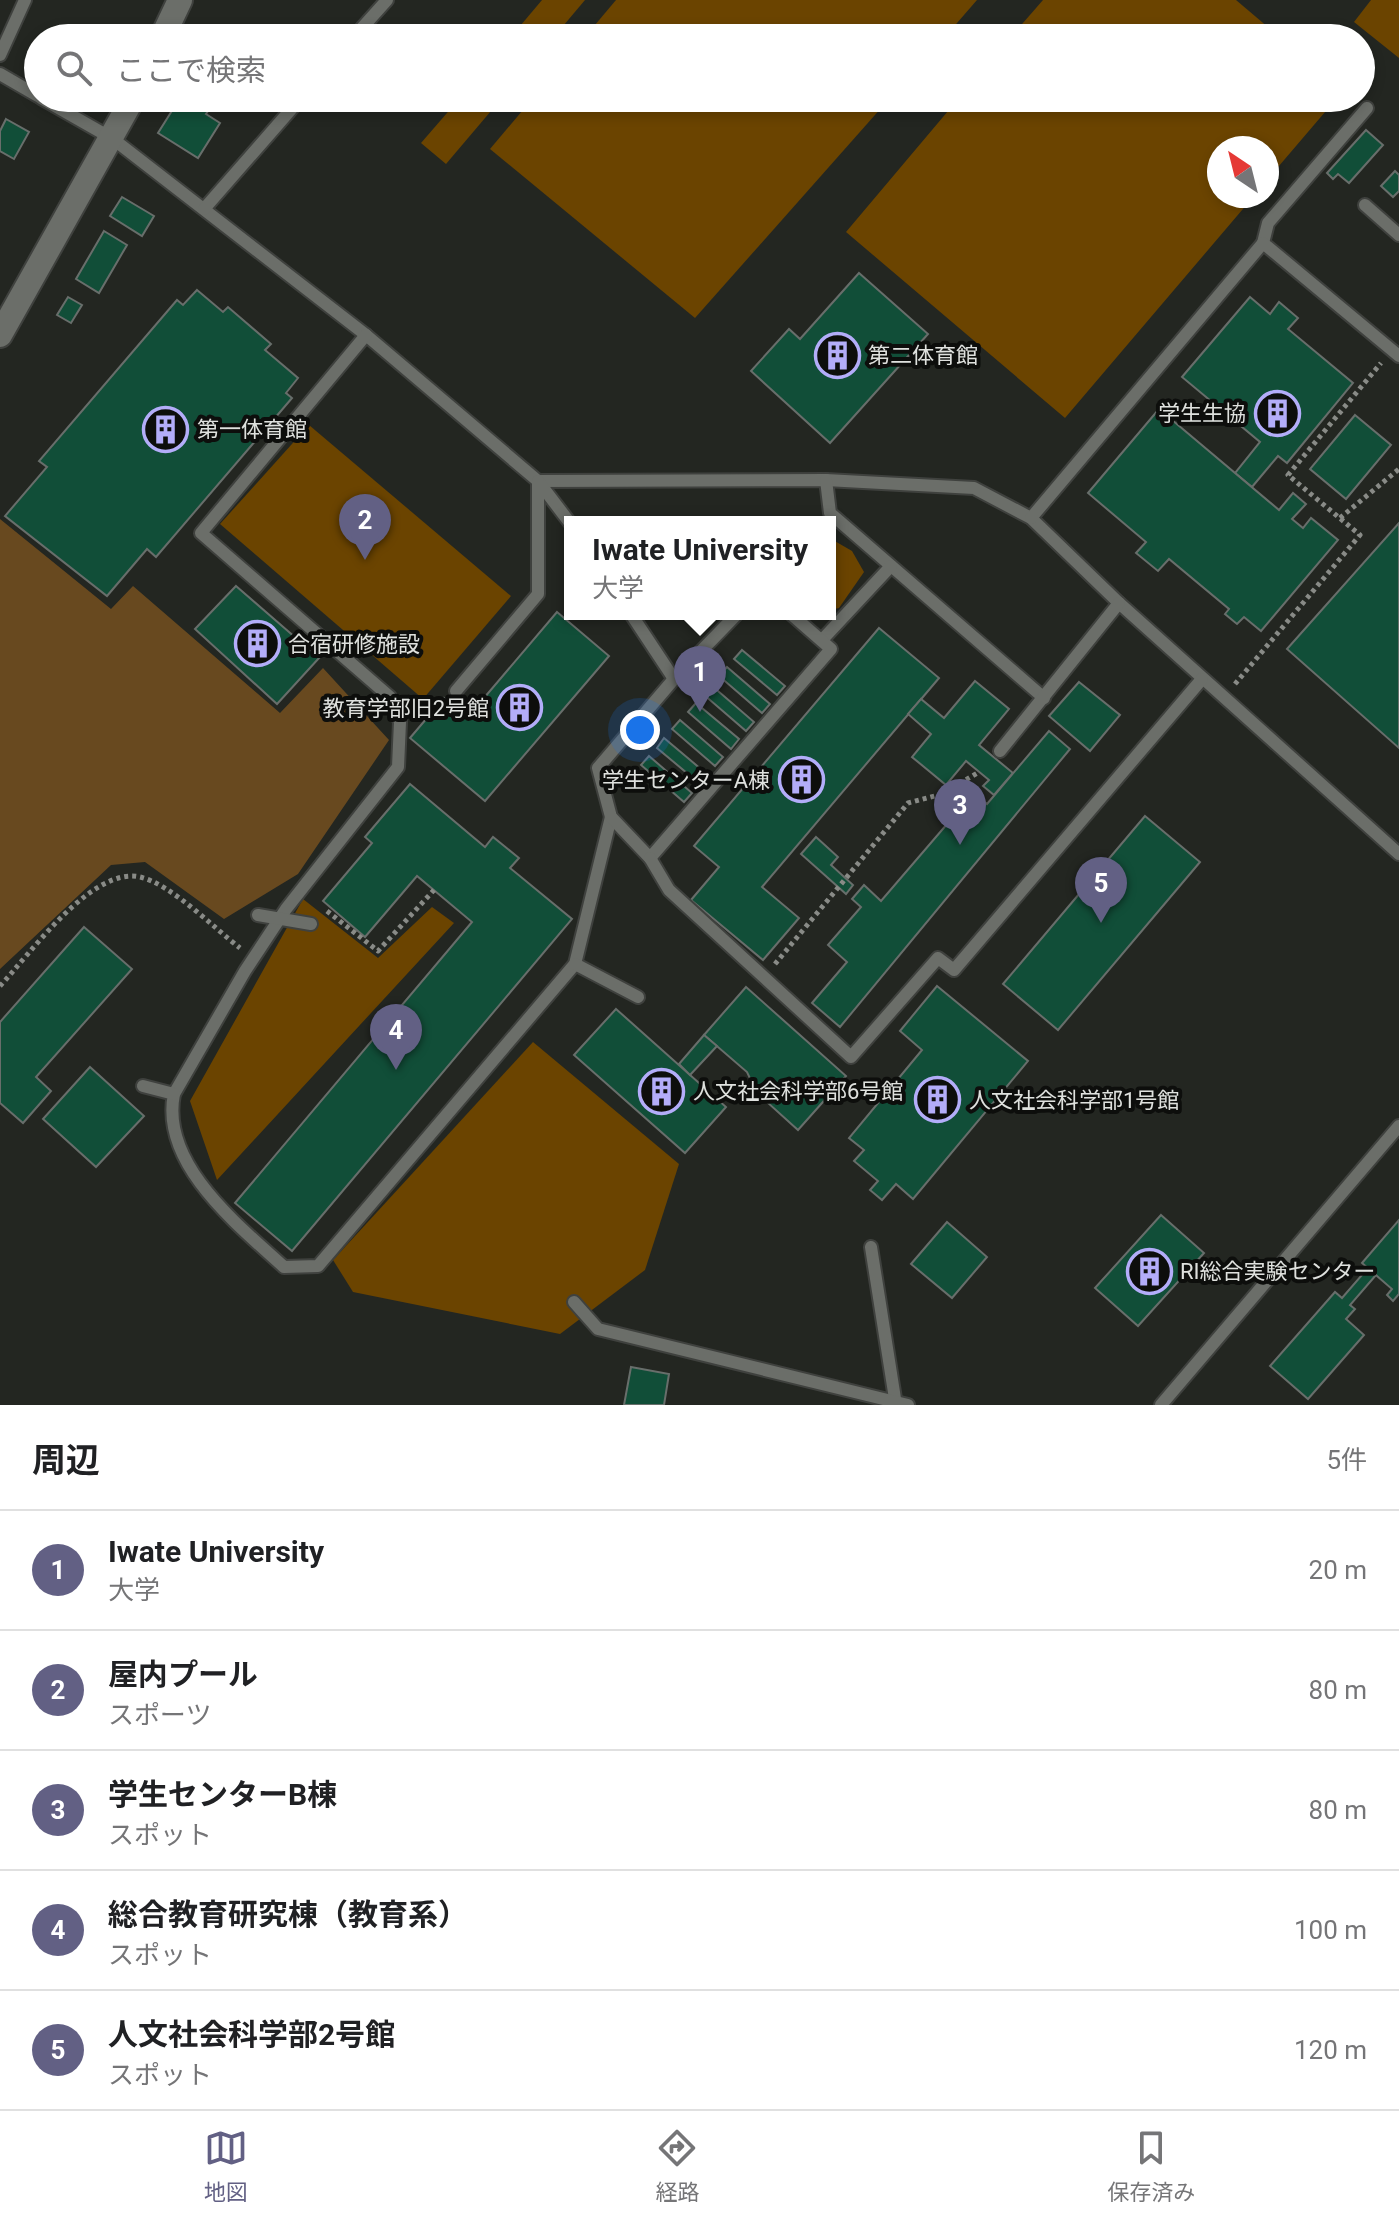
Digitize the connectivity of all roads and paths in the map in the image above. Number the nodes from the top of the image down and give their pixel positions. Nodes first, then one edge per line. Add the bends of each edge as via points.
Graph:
1 (25, 0) edge
2 (180, 0) edge
3 (387, 0) edge
4 (169, 24) edge
5 (366, 24) edge
6 (0, 55) edge
7 (0, 74) edge
8 (24, 88) edge
9 (66, 112) edge
10 (126, 112) edge
11 (289, 112) edge
12 (1364, 112) edge
13 (113, 139) junction
14 (1365, 205) dead end
15 (204, 209) junction
16 (1399, 235) edge
17 (1263, 243) junction
18 (0, 335) edge
19 (366, 335) junction
20 (1395, 353) edge
21 (1399, 469) edge
22 (826, 480) junction
23 (538, 481) junction
24 (565, 516) edge
25 (826, 516) edge
26 (1031, 518) junction
27 (1340, 518) junction
28 (836, 525) edge
29 (891, 566) junction
30 (1119, 603) junction
31 (635, 620) edge
32 (731, 620) edge
33 (798, 620) edge
34 (822, 640) junction
35 (674, 679) junction
36 (1202, 679) junction
37 (456, 691) dead end
38 (1044, 698) junction
39 (1223, 698) junction
40 (1000, 751) dead end
41 (979, 772) dead end
42 (611, 817) junction
43 (1399, 854) edge
44 (650, 858) junction
45 (301, 890) junction
46 (434, 890) dead end
47 (258, 915) dead end
48 (281, 919) junction
49 (311, 924) dead end
50 (253, 959) junction
51 (575, 964) junction
52 (764, 977) junction
53 (0, 986) edge
54 (638, 997) dead end
55 (143, 1086) dead end
56 (174, 1094) junction
57 (1399, 1126) edge
58 (871, 1247) dead end
59 (574, 1302) dead end
60 (900, 1404) edge
61 (1161, 1405) edge

1 - 6 lane
2 - 4 street
3 - 5 lane
7 - 8 lane
9 - 13 lane
10 - 13 street
11 - 15 lane
12 - 17 lane via 1268,223
13 - 15 lane
13 - 18 street
14 - 16 lane
15 - 19 lane
17 - 20 lane
17 - 26 lane
19 - 23 lane
19 - 45 lane via 201,533 397,708 398,767
20 - 27 path via 1288,475
21 - 27 path
22 - 23 lane
22 - 25 lane
22 - 26 lane via 974,488
23 - 24 lane
23 - 37 lane via 538,594
26 - 30 lane
27 - 39 path via 1360,535
28 - 29 lane
29 - 34 lane
29 - 38 lane
30 - 36 lane
30 - 38 lane
31 - 35 lane
32 - 35 lane
33 - 34 lane
34 - 44 lane via 831,649
35 - 42 lane via 598,768
36 - 39 lane
36 - 52 lane via 954,970 938,958 851,1057
38 - 40 lane
39 - 43 lane
41 - 52 path via 942,794 908,803
42 - 44 lane
42 - 51 lane
44 - 52 lane via 669,890
45 - 46 path via 378,951
45 - 48 lane
47 - 48 lane
48 - 49 lane
48 - 50 lane
50 - 53 path via 175,897 142,877 119,875 83,898
50 - 56 lane
51 - 54 lane
51 - 56 lane via 318,1266 284,1267 210,1199 183,1152 170,1111
55 - 56 lane
57 - 61 lane
58 - 60 lane
59 - 60 lane via 598,1329

